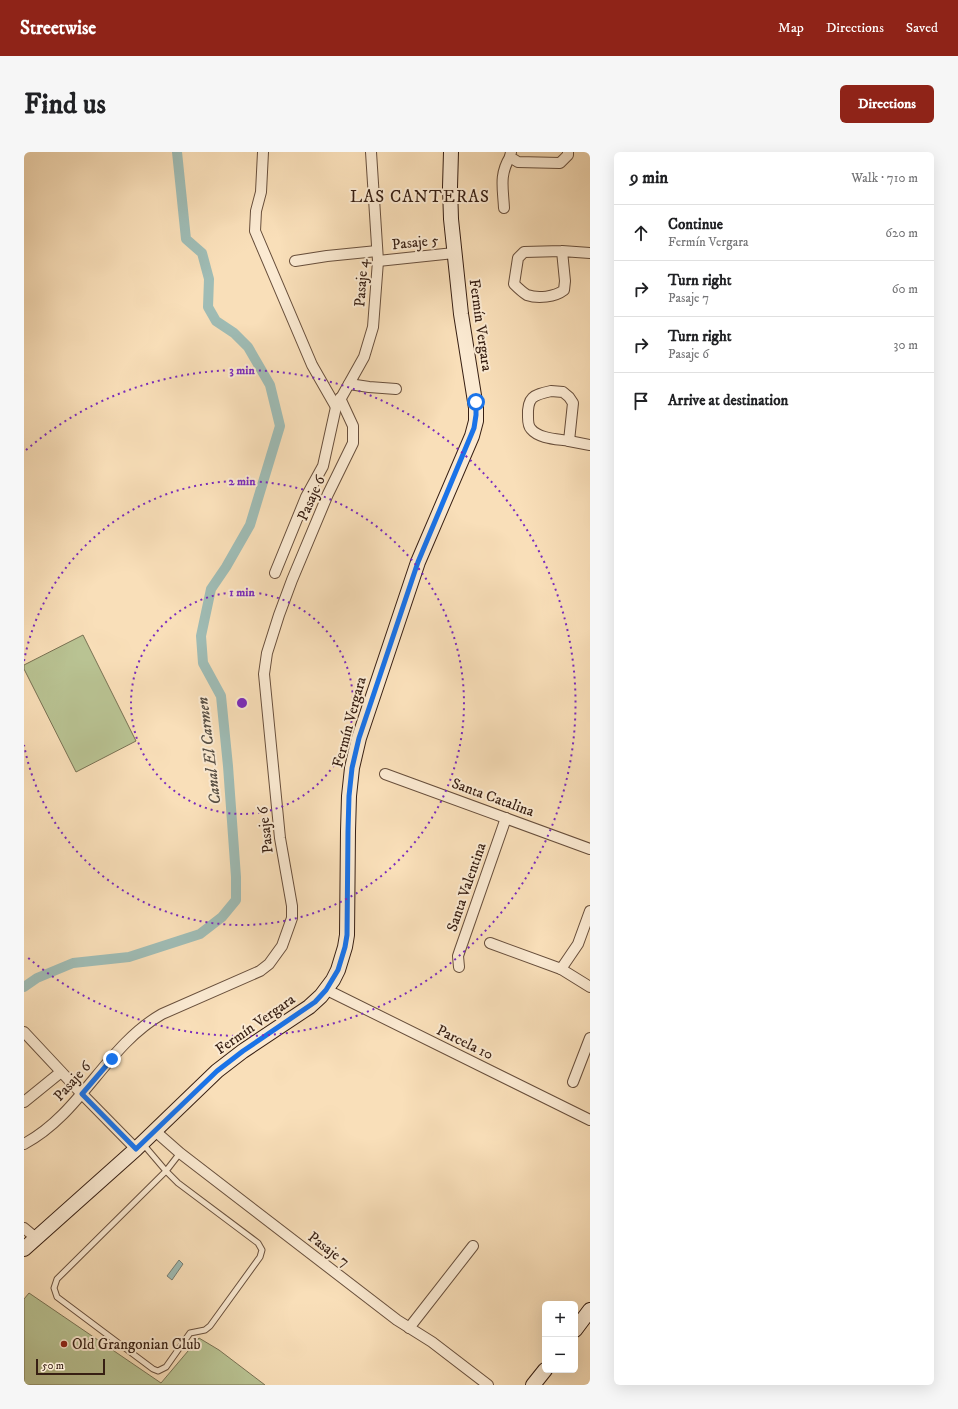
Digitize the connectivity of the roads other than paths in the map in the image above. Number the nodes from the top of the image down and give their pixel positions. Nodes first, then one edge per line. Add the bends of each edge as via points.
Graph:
1 (263, 152) edge
2 (371, 152) edge
3 (451, 152) edge
4 (568, 152) edge
5 (510, 155) edge
6 (504, 208) dead end
7 (562, 251) junction
8 (454, 253) junction
9 (590, 253) edge
10 (378, 256) junction
11 (296, 261) dead end
12 (349, 384) junction
13 (396, 389) dead end
14 (338, 402) junction
15 (569, 441) junction
16 (590, 445) edge
17 (275, 573) dead end
18 (385, 774) dead end
19 (506, 818) junction
20 (590, 848) edge
21 (590, 911) edge
22 (490, 943) dead end
23 (459, 967) dead end
24 (561, 969) junction
25 (590, 987) edge
26 (326, 990) junction
27 (24, 1032) edge
28 (590, 1038) edge
29 (61, 1072) junction
30 (573, 1082) dead end
31 (82, 1094) junction
32 (24, 1102) edge
33 (590, 1120) edge
34 (155, 1131) junction
35 (24, 1144) edge
36 (139, 1146) junction
37 (180, 1153) junction
38 (166, 1172) junction
39 (24, 1228) edge
40 (36, 1238) junction
41 (473, 1246) dead end
42 (24, 1249) edge
43 (590, 1310) edge
44 (578, 1326) edge
45 (409, 1328) junction
46 (543, 1373) edge
47 (488, 1385) edge
48 (533, 1385) edge

1 - 14 street, Pasaje 6 via 261,192 256,211 255,231 312,365
2 - 10 street, Pasaje 4
3 - 8 street, Fermín Vergara via 450,203
4 - 5 street via 560,163 518,162
5 - 6 street via 502,175
7 - 7 street via 524,252 518,258 514,284 527,295 558,295 564,290 565,281
7 - 9 street
8 - 10 street, Pasaje 5
8 - 26 street, Fermín Vergara via 476,402 476,421 472,436 418,562 359,738 349,796 347,935 338,970
10 - 11 street, Pasaje 5 via 327,256
10 - 12 street, Pasaje 4 via 373,327 364,357
12 - 13 street
12 - 14 street, Pasaje 4
14 - 17 street, Pasaje 6 via 323,466 306,497
14 - 31 street, Pasaje 6 via 354,426 353,443 328,494 292,580 267,653 264,674 280,838 292,906 292,918 282,946 269,964 260,971 147,1022 132,1035
15 - 15 street via 573,403 569,397 563,392 537,394 528,406 531,429 540,435
15 - 16 street
18 - 19 street, Santa Catalina
19 - 20 street, Santa Catalina
19 - 23 street, Santa Valentina via 458,956
21 - 24 street via 578,944
22 - 24 street
24 - 25 street
26 - 33 street, Parcela 10
26 - 34 street, Fermín Vergara via 309,1007 217,1071
27 - 29 street
28 - 30 street
29 - 31 street
29 - 32 street
31 - 35 street, Pasaje 6 via 39,1136
31 - 36 street
34 - 36 street, Fermín Vergara
34 - 37 street, Pasaje 7
36 - 38 lane
36 - 40 street, Fermín Vergara
37 - 38 lane
37 - 45 street, Pasaje 7
38 - 38 lane via 57,1279 54,1288 57,1296 158,1371 166,1367 190,1333 205,1330 210,1326 260,1257 262,1250 258,1243
39 - 40 street
40 - 42 street, Fermín Vergara
41 - 45 street
43 - 44 street
45 - 47 street, Pasaje 7 via 432,1342
46 - 48 street

